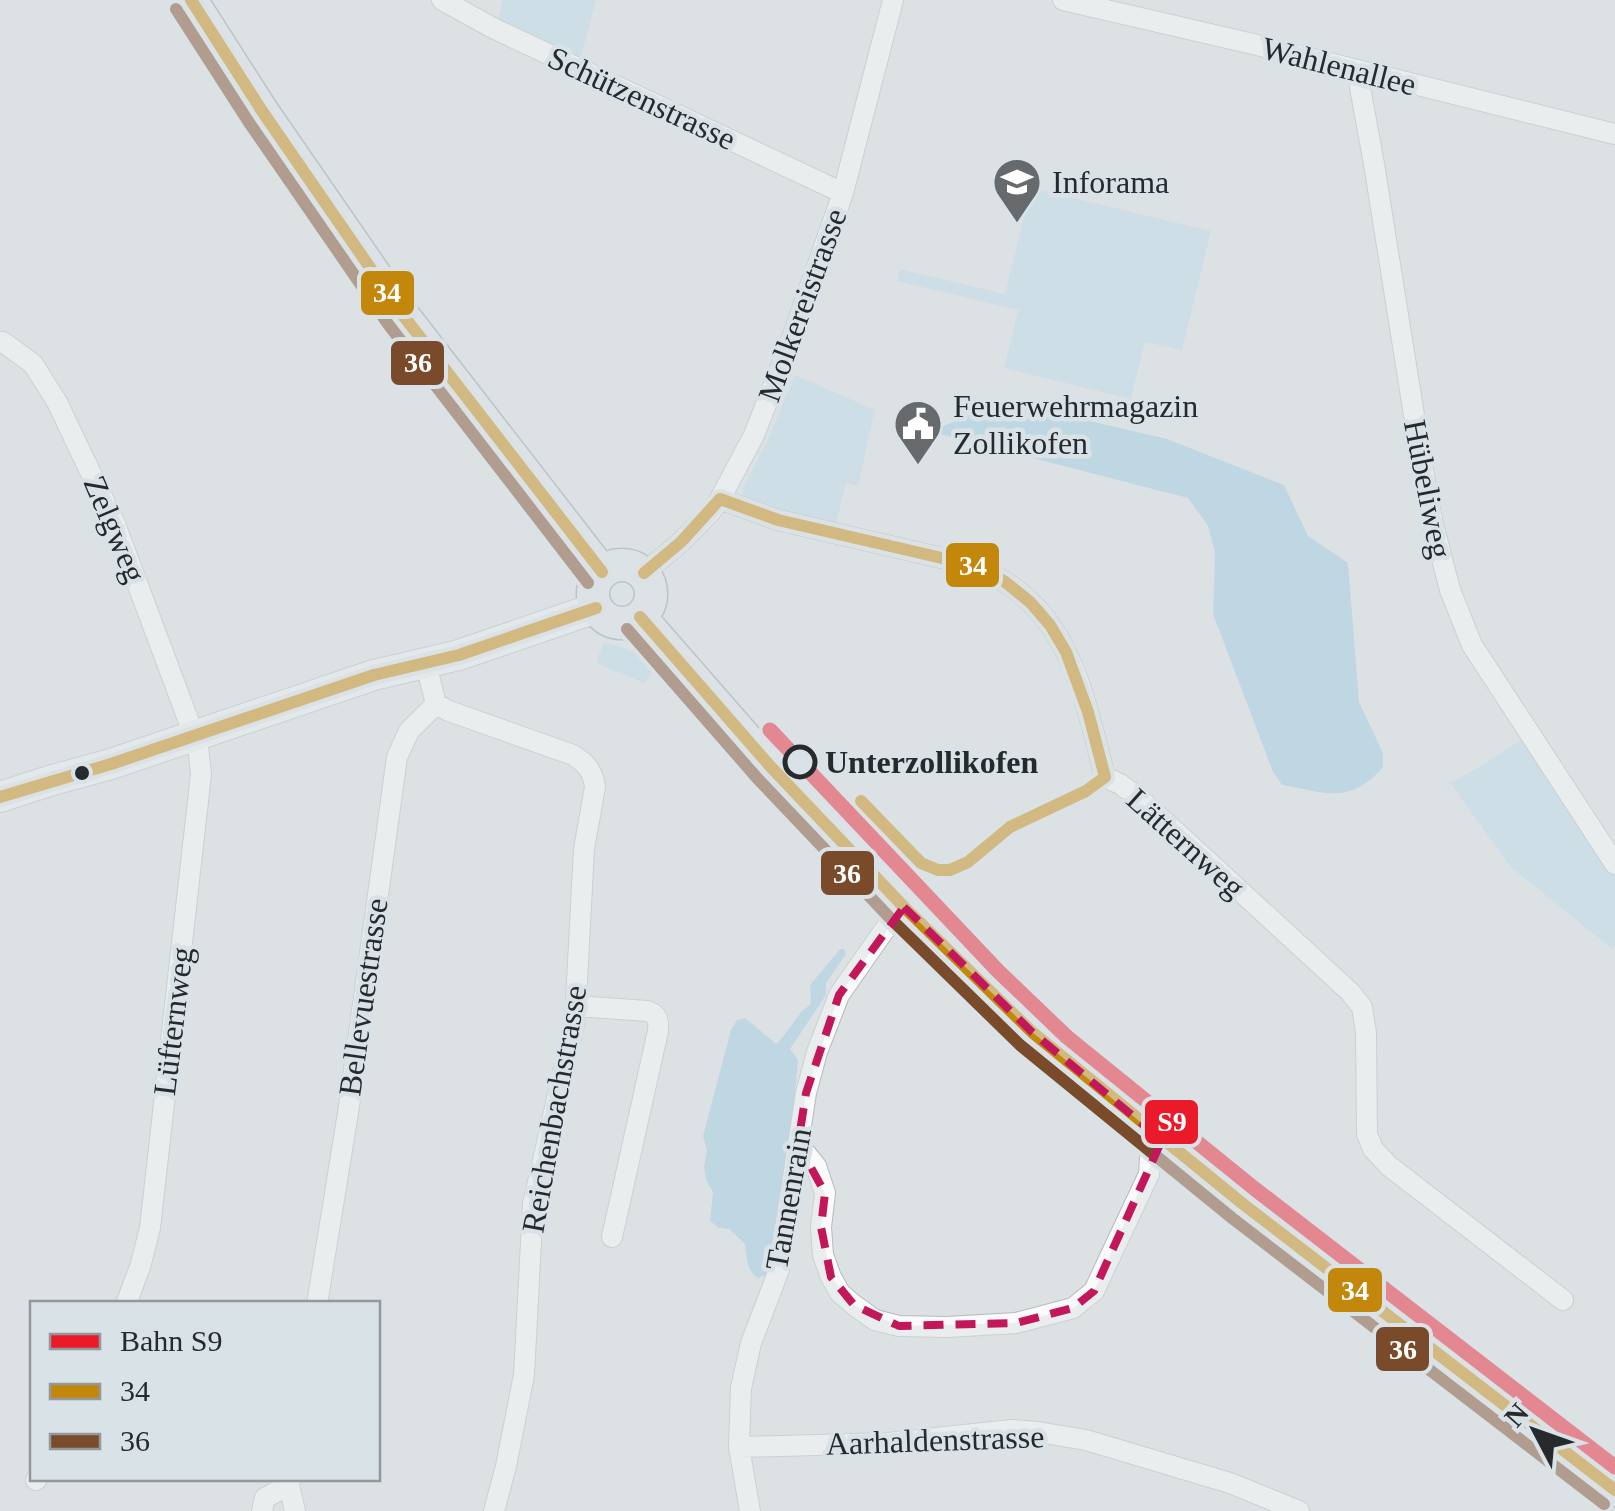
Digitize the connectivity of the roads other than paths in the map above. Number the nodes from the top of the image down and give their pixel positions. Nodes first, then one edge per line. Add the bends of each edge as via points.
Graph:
1 (442, 0) edge
2 (893, 0) edge
3 (1063, 0) edge
4 (198, 2) edge
5 (1357, 71) junction
6 (1615, 134) edge
7 (844, 193) junction
8 (4, 342) dead end
9 (720, 500) junction
10 (602, 572) junction
11 (644, 574) junction
12 (596, 608) junction
13 (640, 618) junction
14 (426, 664) junction
15 (436, 704) junction
16 (196, 735) junction
17 (0, 797) edge
18 (1615, 864) edge
19 (904, 907) junction
20 (577, 1006) junction
21 (1162, 1140) junction
22 (798, 1144) junction
23 (612, 1237) dead end
24 (1563, 1300) dead end
25 (127, 1301) edge
26 (317, 1301) edge
27 (739, 1447) junction
28 (290, 1482) edge
29 (1615, 1490) edge
30 (262, 1511) edge
31 (296, 1511) edge
32 (494, 1511) edge
33 (750, 1511) edge
34 (1299, 1511) edge

1 - 7 street, Schützenstrasse
2 - 7 street, Molkereistrasse
3 - 5 street, Wahlenallee
4 - 10 main road via 262,111 402,314
5 - 6 street, Wahlenallee
5 - 18 street, Hübeliweg via 1420,454 1450,590 1472,645
7 - 9 street, Molkereistrasse via 758,426
8 - 16 street, Zelgweg via 33,364 57,402 116,524
9 - 11 street, Molkereistrasse
9 - 24 street, Lätternweg via 972,566 1028,601 1070,656 1105,777 1139,798 1362,1008 1372,1149
10 - 11 main road via 618,564
10 - 12 main road via 592,589
11 - 13 main road via 652,596
12 - 13 main road via 616,623
12 - 14 street
13 - 19 main road
14 - 15 street
14 - 16 street
15 - 20 street, Reichenbachstrasse via 573,755 591,772
15 - 26 street, Bellevuestrasse via 409,731 396,758
16 - 17 street
16 - 25 street, Lüfternweg via 201,774 150,1228
19 - 21 main road via 1032,1032
19 - 22 street, Tannenrain via 839,995 806,1094
20 - 23 street via 647,1011 658,1020
20 - 32 street, Reichenbachstrasse via 533,1204 524,1375
21 - 22 street via 1109,1261 1084,1300 1016,1323 947,1327 875,1320 840,1293 823,1255 825,1194 816,1166
21 - 29 main road
22 - 27 street, Tannenrain via 780,1270 741,1388
27 - 33 street, Tannenrain
27 - 34 street, Aarhaldenstrasse via 1038,1432 1212,1478
28 - 30 street via 265,1498
28 - 31 street

